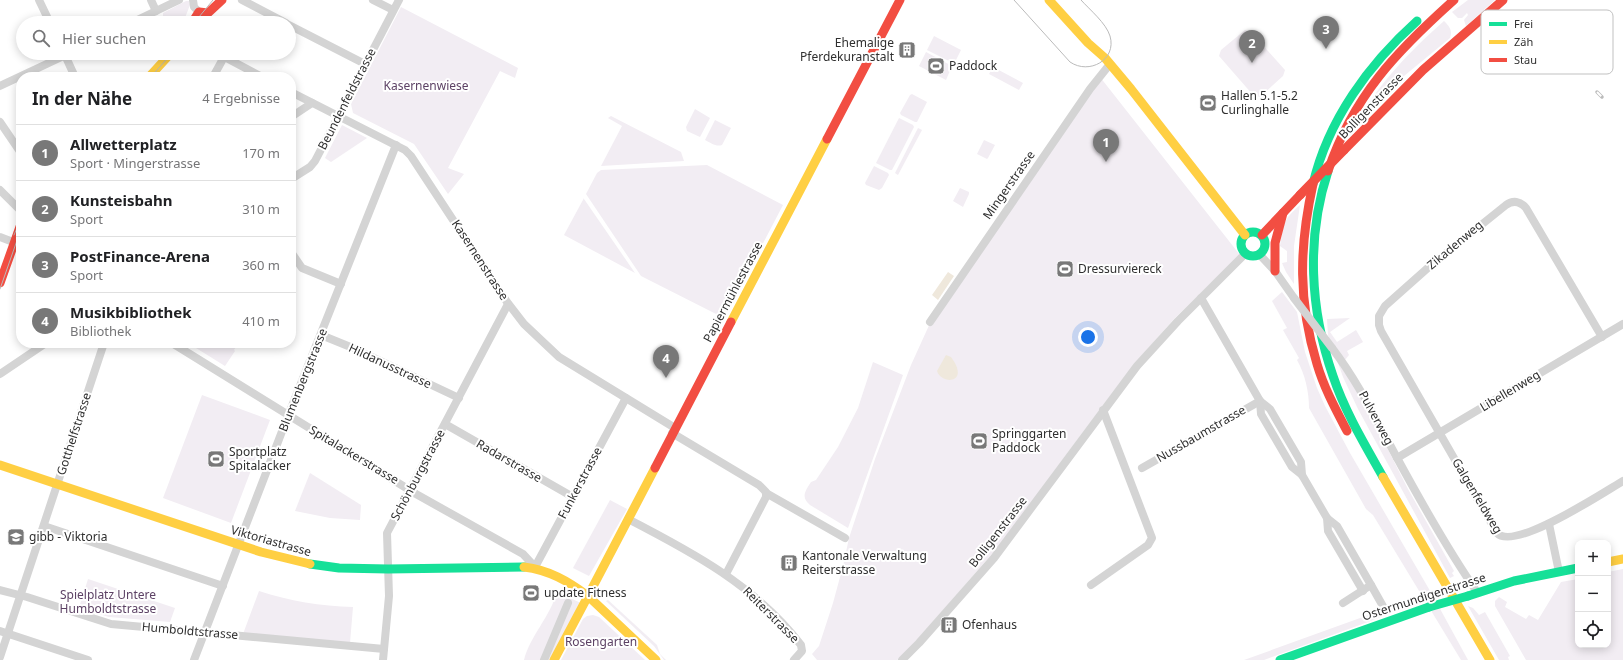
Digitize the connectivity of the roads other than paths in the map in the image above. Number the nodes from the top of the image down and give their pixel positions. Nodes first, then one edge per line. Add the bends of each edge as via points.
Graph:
1 (39, 0) edge
2 (151, 0) edge
3 (179, 0) edge
4 (193, 0) edge
5 (222, 0) edge
6 (242, 0) edge
7 (373, 0) edge
8 (399, 0) edge
9 (900, 0) edge
10 (1049, 0) edge
11 (1060, 0) edge
12 (1454, 0) edge
13 (1503, 0) edge
14 (393, 10) junction
15 (1492, 10) edge
16 (156, 11) junction
17 (199, 12) junction
18 (1424, 15) dead end
19 (47, 16) edge
20 (146, 16) edge
21 (196, 16) edge
22 (273, 16) edge
23 (1481, 19) edge
24 (296, 29) edge
25 (54, 60) edge
26 (68, 60) edge
27 (165, 60) edge
28 (218, 60) edge
29 (230, 60) edge
30 (1108, 61) junction
31 (365, 64) junction
32 (29, 72) edge
33 (73, 72) edge
34 (154, 72) edge
35 (215, 72) edge
36 (252, 72) edge
37 (16, 78) edge
38 (0, 86) edge
39 (296, 95) edge
40 (312, 103) junction
41 (296, 114) edge
42 (338, 116) junction
43 (0, 122) edge
44 (396, 145) junction
45 (16, 146) edge
46 (296, 176) edge
47 (0, 190) edge
48 (16, 205) edge
49 (1283, 213) junction
50 (16, 235) edge
51 (1245, 235) junction
52 (1262, 235) junction
53 (0, 237) edge
54 (13, 242) junction
55 (1245, 254) junction
56 (1260, 255) junction
57 (296, 259) edge
58 (1275, 271) junction
59 (0, 283) edge
60 (341, 284) junction
61 (1201, 298) junction
62 (508, 304) junction
63 (930, 322) dead end
64 (1623, 324) edge
65 (321, 335) junction
66 (1602, 337) junction
67 (39, 348) edge
68 (102, 348) edge
69 (180, 348) edge
70 (0, 374) edge
71 (459, 398) junction
72 (626, 398) junction
73 (1260, 401) junction
74 (1103, 410) junction
75 (288, 415) junction
76 (445, 424) junction
77 (673, 430) junction
78 (1439, 433) junction
79 (1397, 458) junction
80 (0, 465) edge
81 (1142, 468) dead end
82 (1623, 481) edge
83 (57, 484) junction
84 (410, 490) junction
85 (766, 493) junction
86 (573, 498) junction
87 (1327, 518) junction
88 (628, 519) junction
89 (1549, 524) junction
90 (44, 526) junction
91 (846, 538) dead end
92 (239, 545) junction
93 (1623, 559) edge
94 (1611, 561) edge
95 (535, 567) junction
96 (388, 569) junction
97 (1575, 569) edge
98 (1559, 572) junction
99 (726, 574) junction
100 (1091, 585) dead end
101 (1372, 585) junction
102 (223, 586) junction
103 (0, 590) edge
104 (1363, 591) junction
105 (1473, 594) junction
106 (20, 596) junction
107 (588, 596) junction
108 (568, 603) dead end
109 (1343, 603) dead end
110 (1384, 608) dead end
111 (205, 632) junction
112 (4, 633) edge
113 (384, 650) junction
114 (0, 657) edge
115 (88, 660) edge
116 (194, 660) edge
117 (383, 660) edge
118 (544, 660) edge
119 (554, 660) edge
120 (656, 660) edge
121 (794, 660) edge
122 (902, 660) edge
123 (1280, 660) edge
124 (1480, 660) edge
125 (1490, 660) edge

1 - 19 street
2 - 16 street
3 - 16 street
4 - 17 street via 195,9
5 - 17 main road via 208,13
6 - 22 street
7 - 14 street
8 - 14 street, Beundenfeldstrasse
9 - 77 main road, Papiermühlestrasse
10 - 30 main road
11 - 30 main road via 1098,44
12 - 125 main road via 1385,68 1363,97 1344,130 1324,180 1316,216 1312,253 1313,290 1322,345 1340,396
13 - 15 main road, Bolligenstrasse, bridge
14 - 31 street, Beundenfeldstrasse
16 - 20 street
17 - 21 main road
18 - 124 main road via 1393,44 1365,77 1344,108 1327,142 1314,177 1306,215 1302,253 1305,314 1319,371 1331,400
23 - 49 main road, Bolligenstrasse, bridge via 1423,70
24 - 31 street
25 - 32 street
26 - 33 street
27 - 34 main road
28 - 35 street
29 - 36 street
30 - 51 main road
30 - 63 street, Mingerstrasse
31 - 42 street, Beundenfeldstrasse
37 - 38 street
39 - 40 street, Kasernenstrasse
40 - 41 street
40 - 42 street, Kasernenstrasse
42 - 44 street, Kasernenstrasse
42 - 46 street, Beundenfeldstrasse via 312,165
43 - 45 street
44 - 60 street, Blumenbergstrasse
44 - 62 street, Kasernenstrasse via 411,156
47 - 48 street
49 - 52 main road, Bolligenstrasse
49 - 58 main road via 1275,243
50 - 54 main road
51 - 52 main road via 1254,232
51 - 55 main road via 1241,244
52 - 56 main road via 1266,245
53 - 54 street
54 - 59 main road
55 - 56 main road
55 - 61 street, Bolligenstrasse
56 - 58 street, Pulverweg
57 - 60 street via 302,268
58 - 79 street, Pulverweg, bridge via 1359,386
60 - 65 street, Blumenbergstrasse
61 - 73 street, Nussbaumstrasse
61 - 74 street, Bolligenstrasse via 1155,344
62 - 71 street, Schönburgstrasse
62 - 72 street, Kasernenstrasse via 524,324 559,357
64 - 66 street, Libellenweg
65 - 71 street, Hildanusstrasse
65 - 75 street, Blumenbergstrasse
66 - 78 street, Libellenweg
66 - 78 street, Zikadenweg via 1526,208 1516,202 1506,204 1399,293 1385,306 1379,316 1381,331
67 - 70 street
68 - 83 street, Gotthelfstrasse
69 - 75 street, Spitalackerstrasse
71 - 76 street, Schönburgstrasse
72 - 77 street, Kasernenstrasse
72 - 86 street, Funkerstrasse
73 - 81 street, Nussbaumstrasse
73 - 87 street, Nussbaumstrasse via 1261,414 1292,467 1302,475
74 - 100 street via 1152,538 1148,545
74 - 122 street, Bolligenstrasse via 994,558
75 - 84 street, Spitalackerstrasse
75 - 92 street, Blumenbergstrasse
76 - 84 street, Schönburgstrasse
76 - 86 street, Radarstrasse
77 - 85 street via 762,486
77 - 88 main road, Papiermühlestrasse
78 - 79 street, Libellenweg
78 - 89 street, Galgenfeldweg via 1499,535 1509,537
79 - 105 street, Pulverweg
80 - 83 main road, Viktoriastrasse
82 - 89 street, Galgenfeldweg
83 - 90 street, Gotthelfstrasse
83 - 92 main road, Viktoriastrasse
84 - 95 street, Spitalackerstrasse via 523,554
84 - 96 street, Schönburgstrasse via 387,533
85 - 91 street
85 - 99 street
86 - 95 street, Funkerstrasse
87 - 101 street, Nussbaumstrasse via 1338,526
87 - 104 street, Nussbaumstrasse via 1328,531
88 - 99 street, Reiterstrasse
88 - 107 main road, Papiermühlestrasse
89 - 98 street
90 - 102 street
90 - 106 street, Gotthelfstrasse
92 - 96 main road, Viktoriastrasse via 310,564
92 - 102 street, Blumenbergstrasse
93 - 94 main road
95 - 96 main road, Viktoriastrasse
95 - 107 main road, Viktoriastrasse via 557,575
96 - 113 street, Schönburgstrasse via 389,596
97 - 98 main road, Ostermundigenstrasse
98 - 105 main road, Ostermundigenstrasse via 1514,581
99 - 121 street, Reiterstrasse via 760,601 800,644 802,651
101 - 104 street
101 - 110 street, Nussbaumstrasse
102 - 111 street, Blumenbergstrasse
103 - 106 street, Humboldtstrasse
104 - 109 street
105 - 123 main road, Ostermundigenstrasse, bridge
106 - 111 street, Humboldtstrasse via 107,623
106 - 112 street, Gotthelfstrasse
107 - 119 main road, Papiermühlestrasse
107 - 120 main road, Viktoriastrasse
108 - 118 street
111 - 113 street, Humboldtstrasse
111 - 116 street, Blumenbergstrasse
112 - 114 street, Gotthelfstrasse
112 - 115 street
113 - 117 street, Schönburgstrasse

